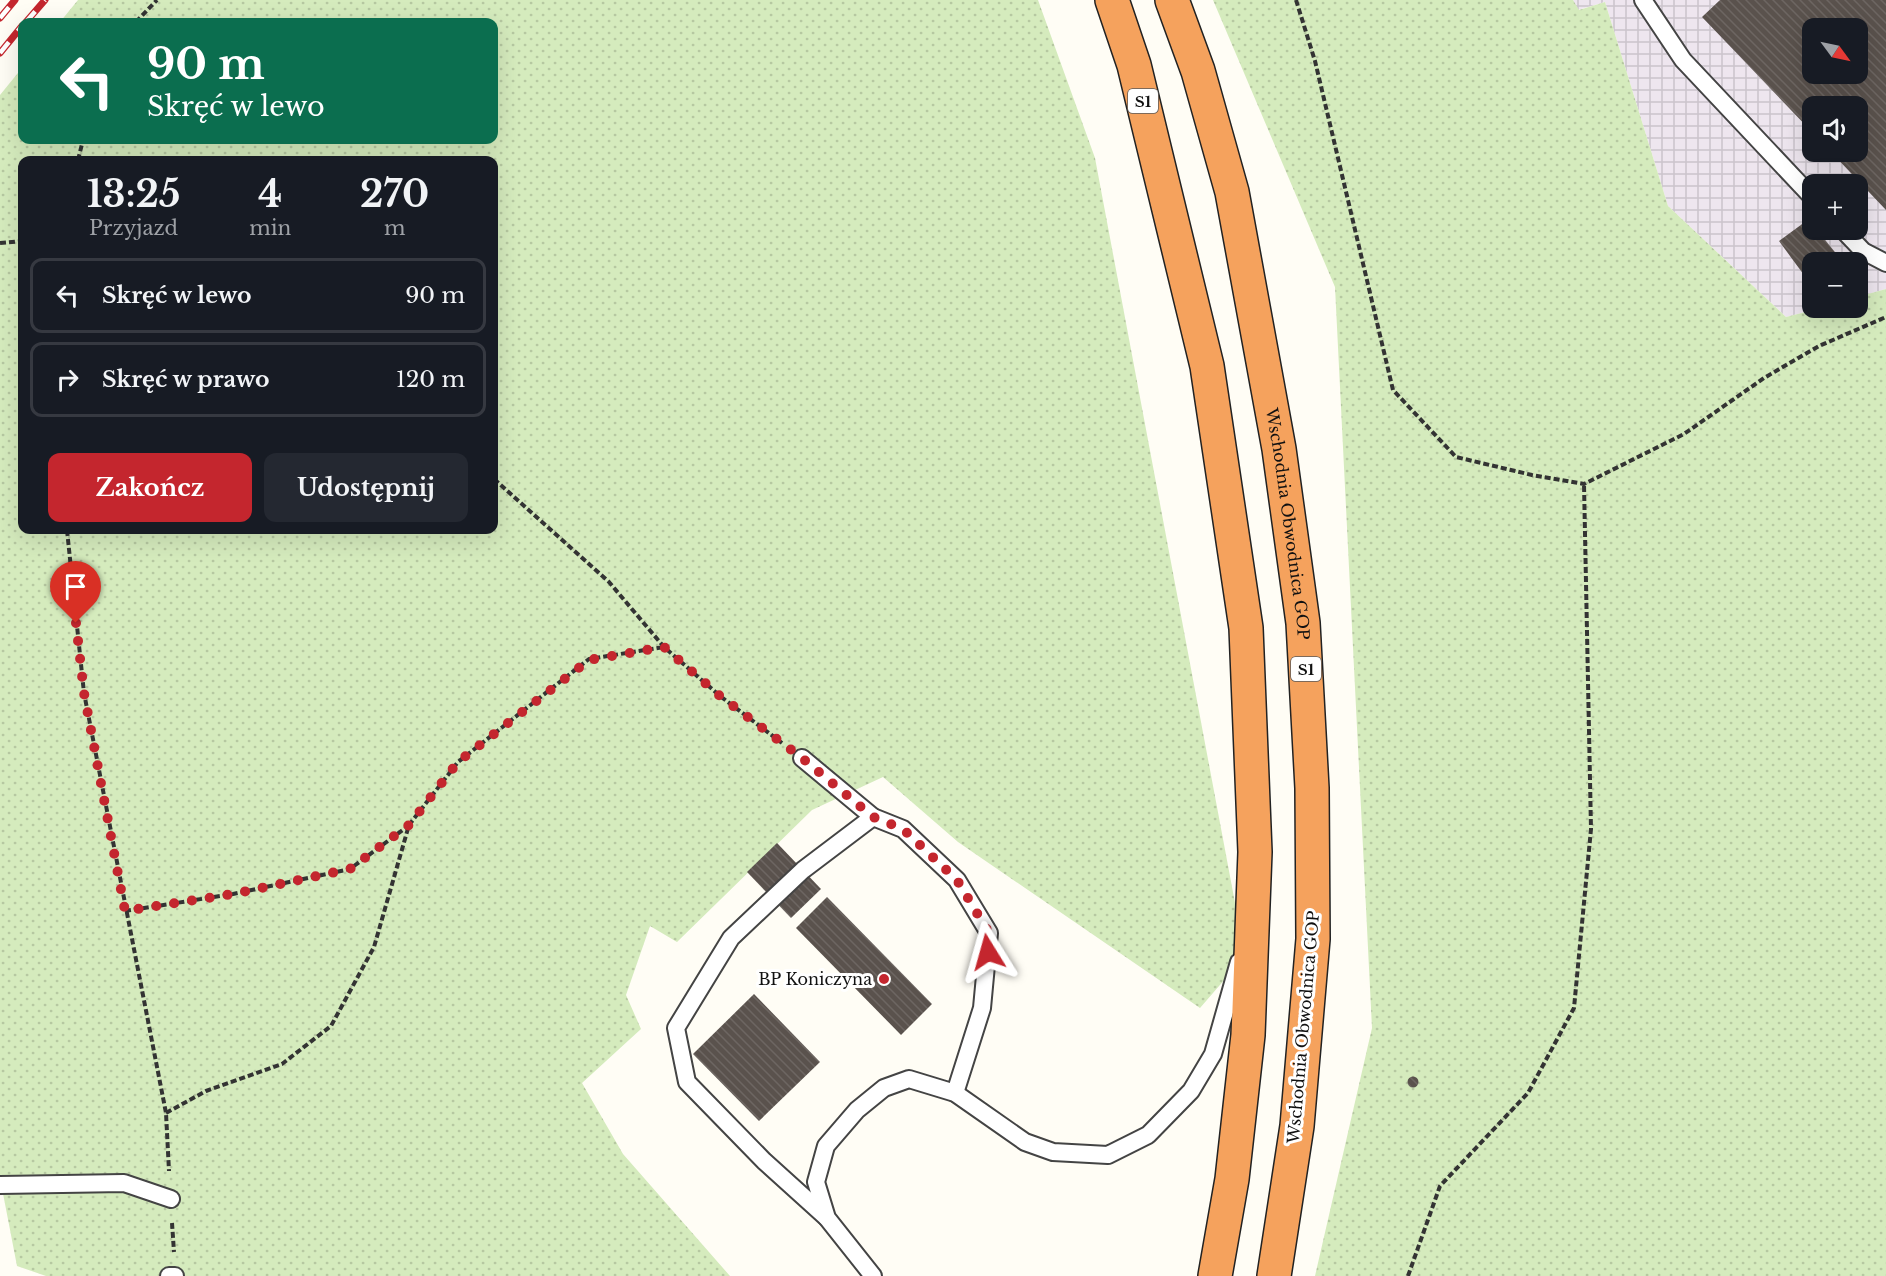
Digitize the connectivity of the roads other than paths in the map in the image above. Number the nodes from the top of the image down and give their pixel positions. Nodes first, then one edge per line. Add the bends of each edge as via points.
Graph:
1 (1112, 0) edge
2 (1172, 0) edge
3 (1643, 0) edge
4 (1802, 186) edge
5 (1853, 240) edge
6 (1886, 263) edge
7 (802, 758) road end
8 (873, 817) junction
9 (1253, 915) junction
10 (955, 1093) junction
11 (0, 1185) edge
12 (171, 1199) road end
13 (827, 1218) junction
14 (169, 1276) edge
15 (175, 1276) edge
16 (873, 1276) edge
17 (1215, 1276) edge
18 (1274, 1276) edge

1 - 9 highway, S1 via 1134,65 1207,366 1226,489 1246,628 1256,852
2 - 18 highway, Wschodnia Obwodnica GOP / S1 via 1198,71 1232,192 1279,449 1303,623 1312,788 1313,939 1297,1126
3 - 4 lane via 1683,60
5 - 6 lane via 1863,251
7 - 8 lane
8 - 10 lane via 903,829 957,880 989,933 982,1008
8 - 13 lane via 803,870 731,938 676,1028 687,1082 764,1161
9 - 10 lane via 1213,1054 1191,1091 1148,1135 1108,1155 1053,1152 1025,1142
9 - 17 highway, S1 via 1248,1035 1232,1179
10 - 13 lane via 909,1079 884,1088 857,1110 826,1146 816,1182
11 - 12 lane via 124,1183
13 - 16 lane
14 - 15 lane

